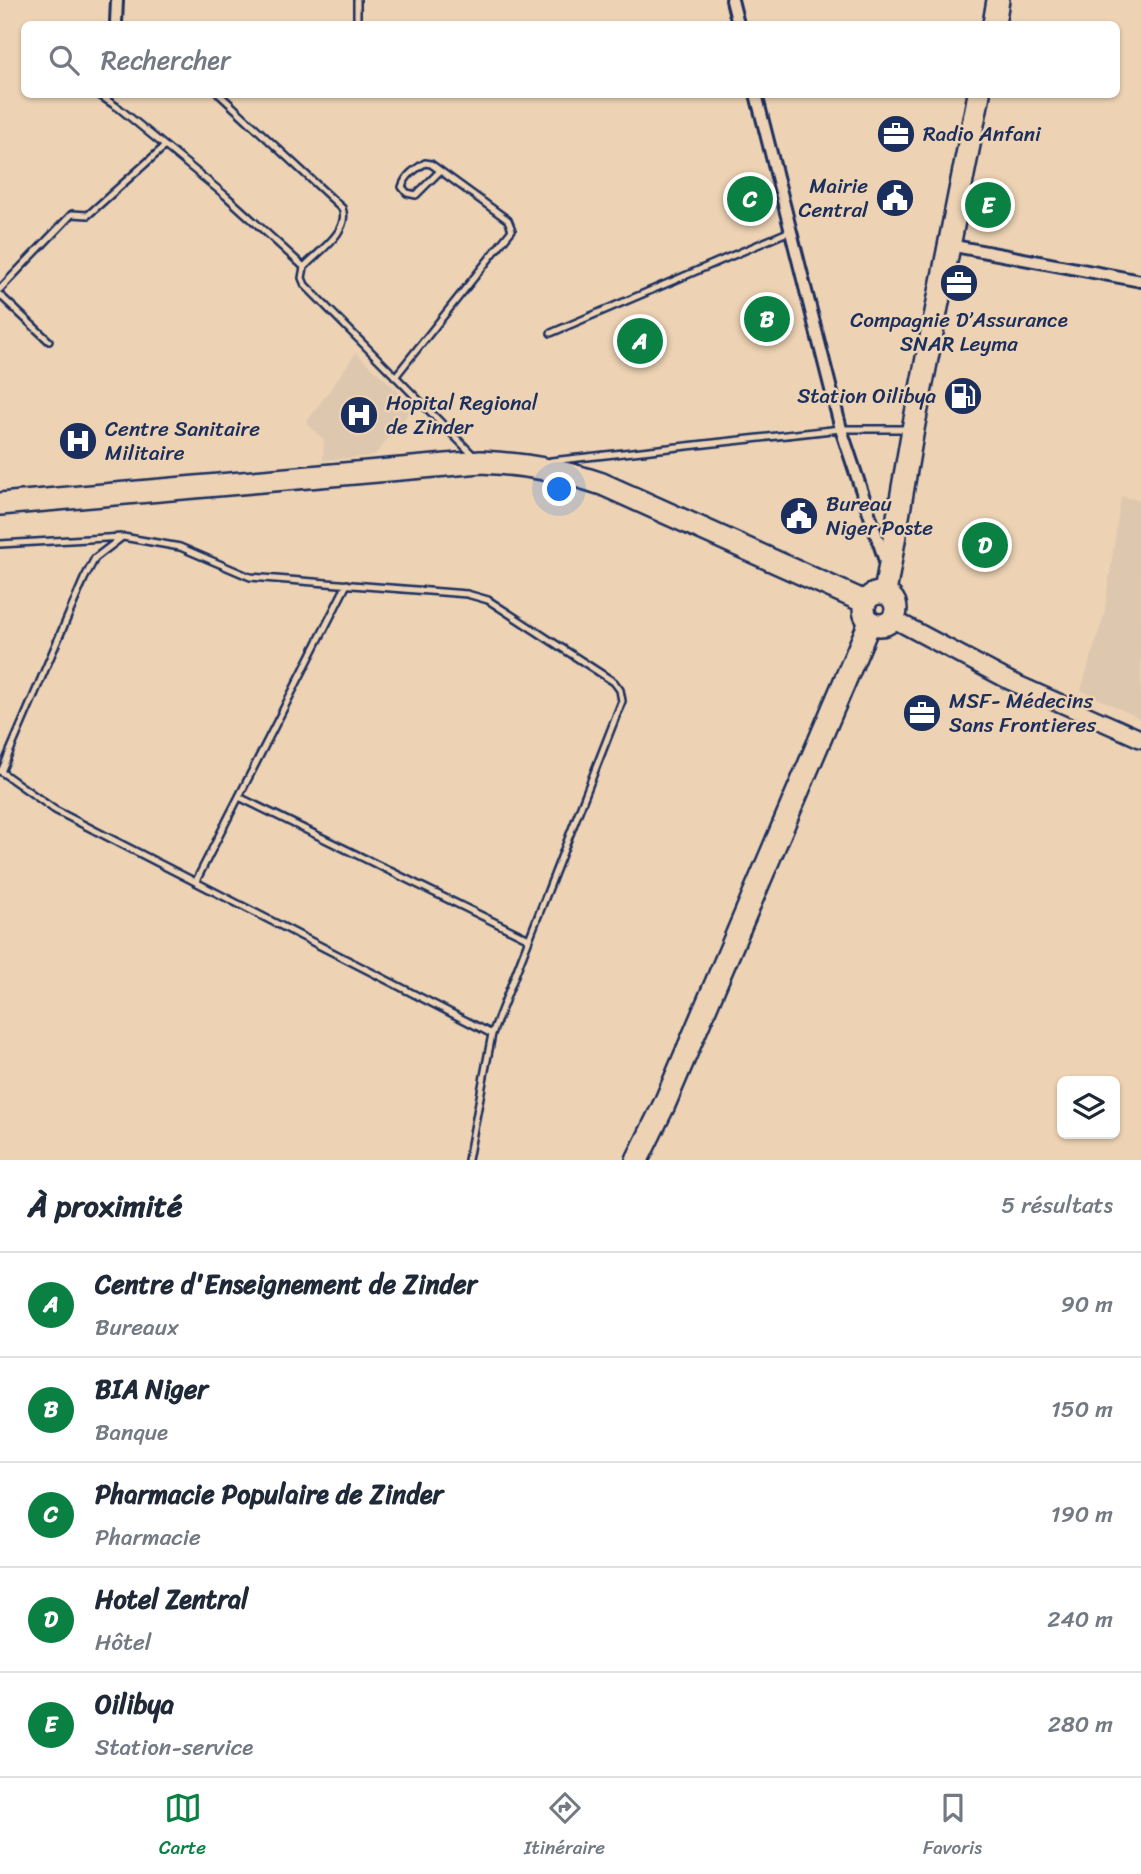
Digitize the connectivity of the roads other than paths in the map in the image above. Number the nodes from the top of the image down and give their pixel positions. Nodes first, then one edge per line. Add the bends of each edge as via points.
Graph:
1 (117, 0) edge
2 (358, 0) edge
3 (732, 0) edge
4 (999, 0) edge
5 (116, 21) edge
6 (357, 21) edge
7 (737, 21) edge
8 (994, 21) edge
9 (104, 98) edge
10 (223, 98) edge
11 (757, 98) edge
12 (978, 98) edge
13 (164, 147) junction
14 (440, 171) junction
15 (790, 231) junction
16 (949, 245) junction
17 (304, 267) junction
18 (1141, 281) edge
19 (0, 289) edge
20 (0, 295) edge
21 (551, 333) dead end
22 (49, 341) dead end
23 (395, 377) junction
24 (841, 429) junction
25 (913, 429) junction
26 (524, 464) junction
27 (484, 468) junction
28 (0, 504) edge
29 (52, 505) junction
30 (0, 516) edge
31 (123, 537) junction
32 (0, 544) edge
33 (888, 571) junction
34 (347, 584) junction
35 (877, 612) junction
36 (1141, 739) edge
37 (1, 771) edge
38 (239, 797) junction
39 (195, 881) junction
40 (527, 938) junction
41 (704, 1024) junction
42 (492, 1034) junction
43 (468, 1160) edge
44 (637, 1160) edge
45 (651, 1160) edge

1 - 5 street
2 - 6 lane
3 - 7 street
4 - 8 highway
9 - 13 lane
10 - 17 lane via 346,216 343,228
11 - 15 street
12 - 16 highway
13 - 17 lane
13 - 19 lane via 88,215 72,214
14 - 14 lane via 425,163 405,178 402,187 416,195
14 - 23 lane via 508,220 512,230
15 - 21 lane
15 - 24 street
16 - 18 street
16 - 25 highway
17 - 23 lane via 305,285
20 - 22 lane
23 - 27 lane
24 - 25 lane
24 - 26 lane
24 - 33 street
25 - 33 highway
26 - 27 highway
26 - 35 highway via 602,484
27 - 29 highway
27 - 35 highway via 595,494
28 - 29 highway
29 - 30 highway
31 - 32 lane
31 - 34 lane via 180,547 250,577
31 - 37 lane via 95,558 84,579
33 - 35 highway
34 - 38 lane
34 - 40 lane via 445,591 488,600 620,690 622,701
35 - 36 street via 1010,681
35 - 41 highway
37 - 39 lane via 55,810
38 - 39 lane
38 - 40 lane
39 - 42 lane
40 - 42 lane
41 - 44 highway
41 - 45 highway
42 - 43 lane

